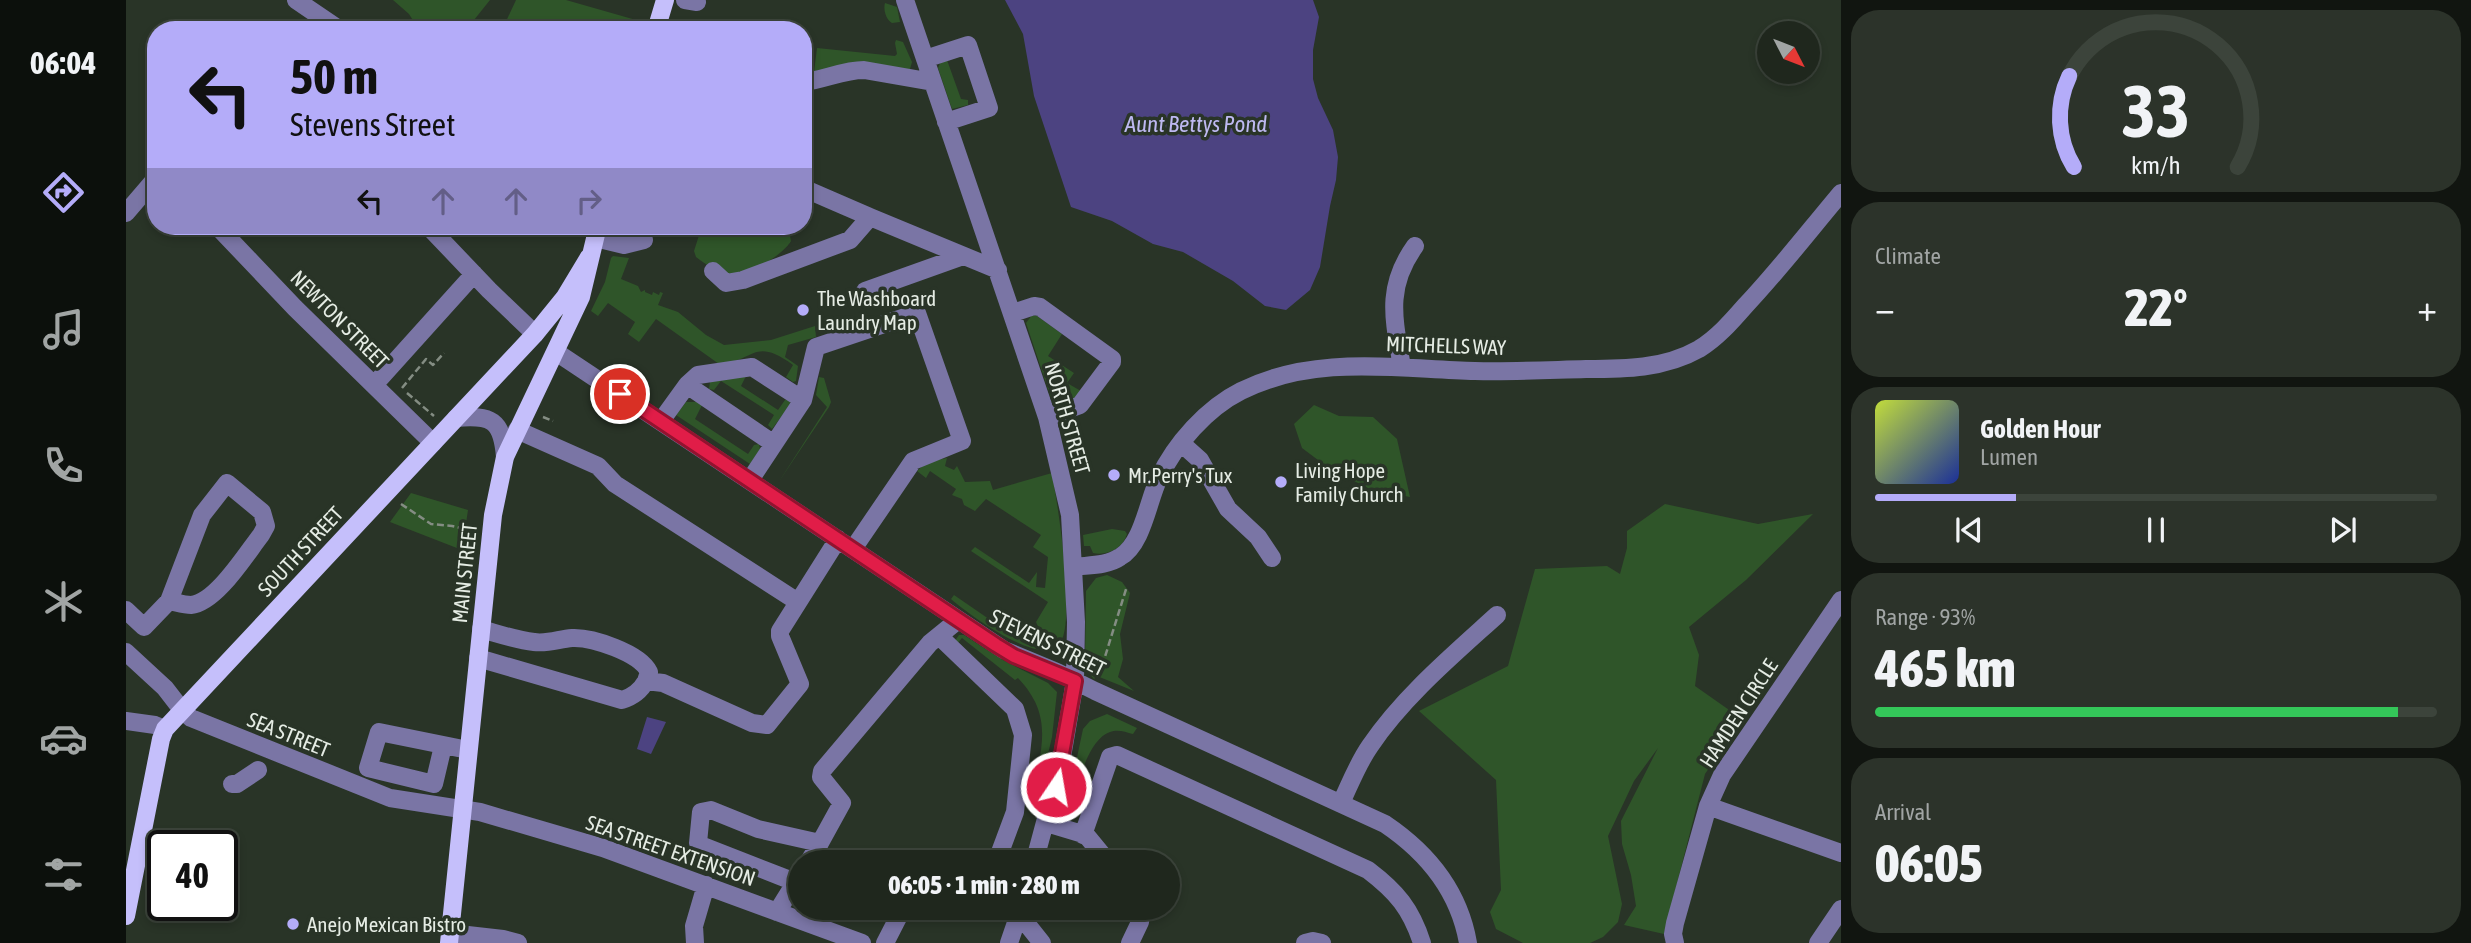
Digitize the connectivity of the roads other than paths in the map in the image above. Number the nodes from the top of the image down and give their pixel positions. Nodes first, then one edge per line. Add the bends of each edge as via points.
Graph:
1 (296, 0) edge
2 (665, 0) edge
3 (905, 0) edge
4 (327, 21) edge
5 (659, 21) edge
6 (925, 59) junction
7 (812, 81) edge
8 (933, 82) junction
9 (946, 122) junction
10 (147, 188) edge
11 (812, 192) edge
12 (1841, 193) edge
13 (126, 213) edge
14 (870, 217) junction
15 (226, 235) edge
16 (437, 235) edge
17 (594, 235) edge
18 (606, 235) edge
19 (645, 240) dead end
20 (1415, 246) dead end
21 (963, 256) junction
22 (589, 257) junction
23 (998, 270) junction
24 (713, 271) dead end
25 (474, 274) junction
26 (865, 290) dead end
27 (1013, 313) junction
28 (535, 334) junction
29 (556, 352) junction
30 (1402, 367) junction
31 (687, 384) junction
32 (374, 385) junction
33 (805, 393) junction
34 (1047, 417) junction
35 (448, 419) junction
36 (661, 421) junction
37 (517, 430) junction
38 (433, 443) junction
39 (1181, 443) junction
40 (774, 444) junction
41 (505, 457) junction
42 (750, 480) junction
43 (838, 539) junction
44 (853, 549) junction
45 (1272, 558) dead end
46 (1074, 567) junction
47 (1841, 600) edge
48 (169, 601) junction
49 (798, 602) junction
50 (126, 610) edge
51 (1497, 615) dead end
52 (957, 621) junction
53 (481, 629) junction
54 (939, 636) junction
55 (126, 652) edge
56 (478, 658) junction
57 (646, 681) junction
58 (1075, 681) junction
59 (181, 710) junction
60 (126, 721) edge
61 (165, 729) junction
62 (443, 747) junction
63 (468, 750) junction
64 (368, 768) junction
65 (258, 770) dead end
66 (232, 784) dead end
67 (360, 786) junction
68 (1341, 803) junction
69 (1708, 806) junction
70 (461, 810) junction
71 (1046, 823) junction
72 (1083, 835) junction
73 (820, 843) junction
74 (816, 850) edge
75 (1001, 850) edge
76 (1038, 850) edge
77 (1097, 850) edge
78 (1841, 853) edge
79 (788, 876) edge
80 (706, 885) junction
81 (788, 895) edge
82 (1841, 909) edge
83 (777, 912) junction
84 (126, 916) edge
85 (897, 920) edge
86 (1017, 920) edge
87 (1026, 920) edge
88 (1140, 920) edge
89 (450, 938) edge
90 (518, 943) edge
91 (695, 943) edge
92 (862, 943) edge
93 (885, 943) edge
94 (1009, 943) edge
95 (1042, 943) edge
96 (1130, 943) edge
97 (1305, 943) edge
98 (1322, 943) edge
99 (1422, 943) edge
100 (1468, 943) edge
101 (1675, 943) edge
102 (1818, 943) edge

1 - 4 street
2 - 5 main road
3 - 6 street, NORTH STREET
6 - 8 street, NORTH STREET
6 - 9 street via 968,45 989,108
7 - 8 street via 854,70
8 - 9 street, NORTH STREET
9 - 23 street, NORTH STREET
10 - 13 street
11 - 14 street
12 - 30 street, MITCHELLS WAY via 1720,332 1696,351 1671,361 1583,369
14 - 21 street
14 - 24 street via 850,240 743,280 726,283
15 - 32 street, NEWTON STREET
16 - 25 street
17 - 22 main road, MAIN STREET
18 - 19 street via 624,245
20 - 30 street via 1403,262 1394,290
21 - 23 street
21 - 26 street
22 - 28 main road, SOUTH STREET
22 - 29 main road, MAIN STREET via 581,297
23 - 27 street, NORTH STREET
25 - 28 street
25 - 32 street
27 - 34 street, NORTH STREET
27 - 34 street via 1040,307 1112,359 1080,405
28 - 35 main road, SOUTH STREET
29 - 36 street, STEVENS STREET
29 - 37 main road, MAIN STREET
30 - 39 street, MITCHELLS WAY via 1325,367 1270,378 1225,400
31 - 33 street via 698,375 752,367
31 - 36 street
31 - 40 street
32 - 38 street, NEWTON STREET
33 - 40 street
33 - 44 street via 814,351 820,346 917,313 962,441 913,461
34 - 46 street, NORTH STREET via 1068,506
35 - 38 main road, SOUTH STREET
35 - 41 street via 485,417 493,422 504,442
36 - 42 street, STEVENS STREET
37 - 41 main road, MAIN STREET
37 - 49 street via 598,466 615,484
38 - 59 main road, SOUTH STREET
39 - 45 street via 1200,460 1228,509 1258,537
39 - 46 street, MITCHELLS WAY via 1157,481 1129,549 1114,560
40 - 42 street
41 - 53 main road, MAIN STREET via 493,515
42 - 43 street, STEVENS STREET
43 - 44 street, STEVENS STREET
43 - 49 street
44 - 52 street, STEVENS STREET
46 - 58 street, NORTH STREET
47 - 69 street, HAMDEN CIRCLE via 1722,775
48 - 48 street via 202,515 227,483 262,512 266,526 205,600 191,605
48 - 50 street via 144,627
49 - 57 street via 780,636 800,684 767,725 752,723 663,683
51 - 68 street via 1381,730
52 - 54 street
52 - 58 street, STEVENS STREET via 1014,656
53 - 56 main road, MAIN STREET
53 - 57 street via 536,643 572,638 608,645 645,663
54 - 73 street via 822,771 821,777 842,803
54 - 75 street via 1015,709 1020,721 1023,735 1015,812
55 - 59 street, SEA STREET via 165,688
56 - 57 street via 622,700
56 - 63 main road, MAIN STREET
58 - 68 street, STEVENS STREET
58 - 71 street, NORTH STREET
59 - 61 main road, SOUTH STREET
59 - 67 street, SEA STREET via 201,723
60 - 61 street
61 - 84 main road, SOUTH STREET
62 - 63 street
62 - 64 street via 379,732
62 - 64 street via 434,784
63 - 70 main road, MAIN STREET
64 - 67 street
65 - 66 street
67 - 70 street, SEA STREET via 390,798
68 - 100 street, STEVENS STREET via 1385,824 1429,860 1448,886
69 - 78 street
69 - 101 street, HAMDEN CIRCLE via 1675,923
70 - 80 street, SEA STREET EXTENSION via 603,848
70 - 89 main road, MAIN STREET
71 - 72 street
71 - 76 street, NORTH STREET
72 - 77 street
72 - 99 street via 1110,757 1117,755 1368,870 1402,901
73 - 74 street
73 - 79 street via 758,829 711,810 701,812 700,845
80 - 83 street, SEA STREET EXTENSION
80 - 91 street via 694,926
81 - 83 street
82 - 102 street
83 - 92 street, SEA STREET EXTENSION
85 - 93 street
86 - 94 street
87 - 95 street
88 - 96 street
89 - 90 street
97 - 98 street

